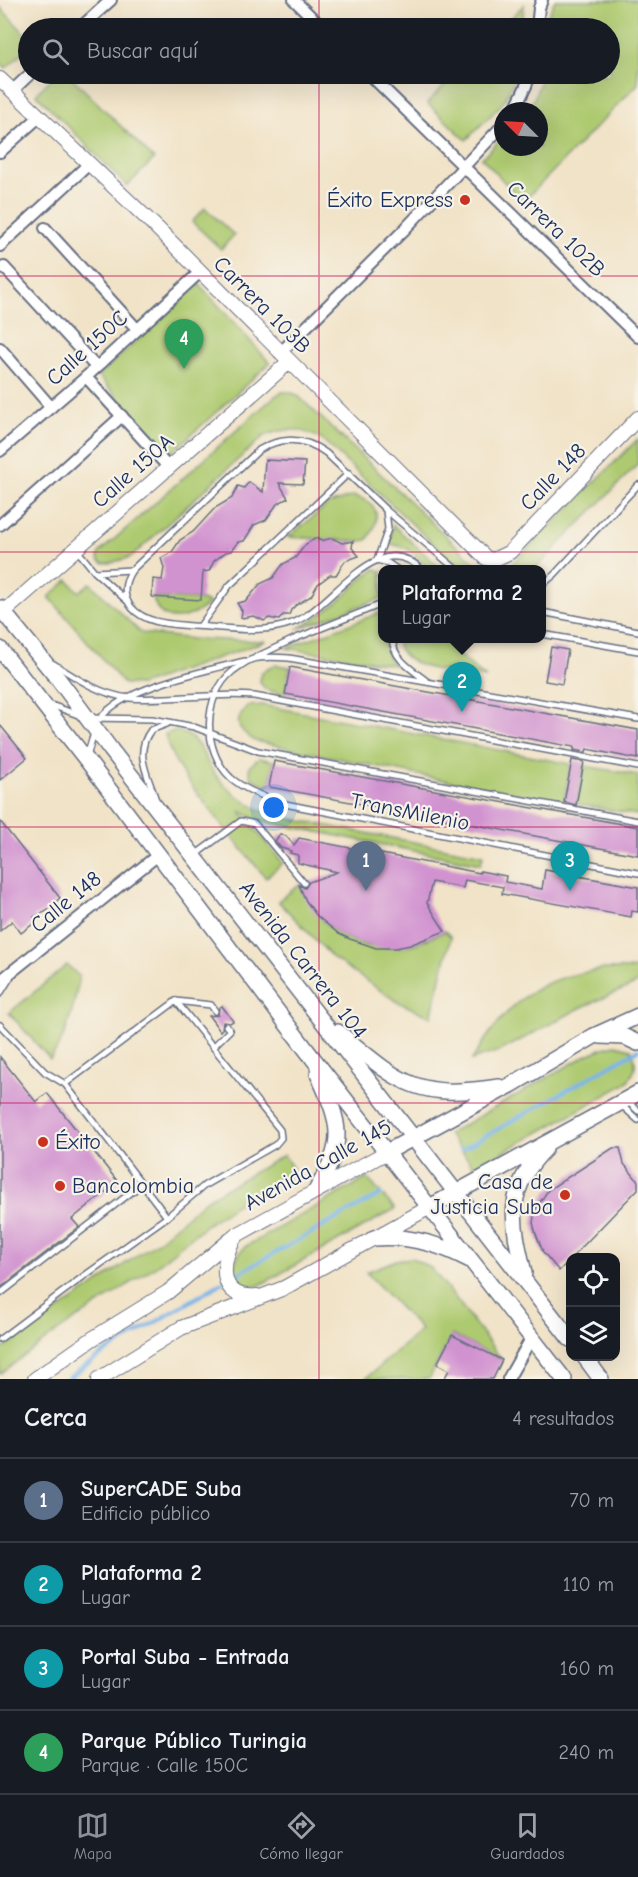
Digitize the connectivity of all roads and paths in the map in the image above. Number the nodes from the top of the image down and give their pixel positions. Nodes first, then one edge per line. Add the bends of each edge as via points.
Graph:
1 (111, 0) edge
2 (294, 0) edge
3 (542, 0) edge
4 (91, 18) edge
5 (313, 18) edge
6 (538, 18) edge
7 (0, 79) edge
8 (19, 84) edge
9 (379, 84) edge
10 (527, 84) edge
11 (12, 91) junction
12 (518, 102) edge
13 (39, 117) junction
14 (494, 135) edge
15 (0, 152) edge
16 (89, 164) junction
17 (464, 167) junction
18 (45, 228) dead end
19 (0, 246) edge
20 (4, 267) dead end
21 (200, 272) junction
22 (137, 329) junction
23 (638, 337) edge
24 (0, 348) edge
25 (284, 357) junction
26 (96, 367) junction
27 (86, 377) junction
28 (51, 407) junction
29 (122, 416) junction
30 (638, 418) edge
31 (0, 433) edge
32 (4, 447) edge
33 (169, 468) junction
34 (349, 473) junction
35 (638, 485) edge
36 (386, 510) junction
37 (0, 525) edge
38 (76, 549) junction
39 (377, 560) junction
40 (493, 560) joint
41 (391, 565) edge
42 (416, 565) edge
43 (451, 565) edge
44 (132, 570) junction
45 (95, 572) junction
46 (546, 582) edge
47 (127, 601) junction
48 (378, 606) edge
49 (2, 610) edge
50 (546, 613) edge
51 (200, 626) junction
52 (638, 631) edge
53 (546, 635) edge
54 (393, 643) edge
55 (0, 649) edge
56 (36, 651) junction
57 (638, 651) edge
58 (251, 659) junction
59 (59, 680) junction
60 (430, 682) junction
61 (37, 695) junction
62 (215, 695) junction
63 (129, 698) junction
64 (638, 719) edge
65 (94, 721) junction
66 (174, 723) junction
67 (210, 733) junction
68 (89, 763) junction
69 (638, 767) edge
70 (161, 813) junction
71 (638, 821) edge
72 (158, 855) junction
73 (194, 856) junction
74 (638, 873) edge
75 (304, 884) dead end
76 (16, 969) junction
77 (0, 981) edge
78 (0, 994) edge
79 (176, 1000) junction
80 (215, 1011) dead end
81 (315, 1012) junction
82 (638, 1016) edge
83 (0, 1025) edge
84 (226, 1026) dead end
85 (594, 1036) junction
86 (635, 1041) edge
87 (213, 1047) junction
88 (308, 1052) junction
89 (638, 1081) edge
90 (65, 1084) junction
91 (511, 1085) junction
92 (627, 1098) edge
93 (638, 1111) edge
94 (638, 1120) edge
95 (414, 1137) junction
96 (554, 1140) junction
97 (387, 1152) junction
98 (142, 1184) junction
99 (317, 1190) junction
100 (457, 1192) junction
101 (430, 1207) junction
102 (167, 1217) junction
103 (235, 1236) junction
104 (374, 1238) junction
105 (473, 1262) junction
106 (525, 1279) junction
107 (0, 1294) edge
108 (266, 1295) junction
109 (566, 1334) edge
110 (532, 1337) junction
111 (0, 1339) edge
112 (588, 1361) edge
113 (35, 1379) edge
114 (99, 1379) edge
115 (508, 1379) edge
116 (564, 1379) edge
117 (601, 1379) edge

1 - 4 street
2 - 5 street
3 - 6 street
7 - 11 street, Carrera 103B
8 - 11 street
9 - 17 street, Carrera 102B
10 - 12 street
11 - 13 street, Carrera 103B
13 - 15 street
13 - 16 street, Carrera 103B
14 - 17 street, Calle 150A
16 - 19 street
16 - 21 street, Carrera 103B
17 - 23 street, Carrera 102B
17 - 25 street, Calle 150A
18 - 22 street
20 - 26 street
21 - 22 street, Calle 150C
21 - 25 street, Carrera 103B
22 - 26 street, Calle 150C
24 - 28 street
25 - 33 street, Calle 150A
25 - 40 street, Carrera 103B via 479,552
26 - 27 street, Calle 150C
27 - 28 street, Calle 150C
27 - 29 street
28 - 32 street, Calle 150C
29 - 33 street
29 - 37 street
30 - 40 street, Calle 148 via 510,552
31 - 32 street
33 - 38 street, Calle 150A
34 - 36 lane
34 - 44 lane via 321,449 304,441 269,444
34 - 51 lane via 229,586
35 - 46 lane
36 - 39 lane via 388,529
36 - 43 lane
38 - 45 lane
38 - 49 street, Calle 150A
39 - 41 lane
39 - 42 lane via 398,556
39 - 51 lane via 295,622 266,630
44 - 45 lane
44 - 47 lane via 125,584
45 - 47 lane
47 - 51 lane via 144,617
48 - 58 lane, TransMilenio
49 - 56 main road, Avenida Carrera 104
50 - 52 lane
53 - 57 lane
54 - 60 lane, TransMilenio via 400,659
55 - 61 main road
56 - 59 main road, Avenida Carrera 104
56 - 63 lane via 90,686
58 - 60 lane, TransMilenio via 289,658
58 - 62 lane, TransMilenio via 226,677
58 - 63 lane, TransMilenio via 171,681
59 - 61 main road via 62,688 58,700 49,702
59 - 65 main road, Avenida Carrera 104
60 - 64 lane, TransMilenio
61 - 65 lane, TransMilenio via 64,711
61 - 68 main road
62 - 63 lane
62 - 67 lane, TransMilenio
62 - 69 lane via 279,700
63 - 65 lane, TransMilenio
65 - 66 lane, TransMilenio via 152,719
65 - 68 lane
65 - 70 main road, Avenida Carrera 104
66 - 67 lane, TransMilenio
66 - 70 lane via 151,730 142,746 144,766
67 - 71 lane, TransMilenio via 274,754
67 - 74 lane, TransMilenio via 216,756 231,778 280,803
68 - 72 main road
70 - 73 main road, Avenida Carrera 104
72 - 76 street, Calle 148
72 - 88 main road
73 - 75 lane via 241,821 255,824
73 - 81 main road, Avenida Carrera 104
76 - 77 street, Calle 148
76 - 78 lane
79 - 80 lane via 211,1005
79 - 87 lane
79 - 90 lane
81 - 91 main road via 382,1068 411,1085 451,1092
81 - 95 main road, Avenida Carrera 104
82 - 85 main road, Avenida Calle 145
83 - 90 lane via 45,1072
84 - 87 lane via 230,1030
85 - 86 main road via 617,1035
85 - 91 main road, Avenida Calle 145
87 - 102 lane via 280,1130 281,1138 205,1185
88 - 97 main road
88 - 99 main road via 332,1105 338,1145
89 - 92 main road
90 - 98 lane
91 - 95 main road, Avenida Calle 145
92 - 93 lane
92 - 94 lane
92 - 96 main road
95 - 97 main road, Avenida Calle 145
95 - 100 main road, Avenida Carrera 104
96 - 100 main road
96 - 106 main road via 530,1165 516,1193 514,1230
97 - 99 street, Avenida Calle 145
97 - 101 main road
98 - 102 lane
98 - 107 lane
99 - 103 street, Avenida Calle 145
100 - 101 main road
100 - 106 main road, Avenida Carrera 104
101 - 104 street
101 - 105 main road
102 - 111 lane
103 - 108 street via 224,1274 231,1288 245,1296
103 - 113 street, Avenida Calle 145 via 168,1292
104 - 105 main road via 426,1241
104 - 108 street
105 - 110 main road
106 - 109 main road, Avenida Carrera 104
108 - 114 street via 181,1328
110 - 115 street
110 - 116 main road
112 - 117 main road

